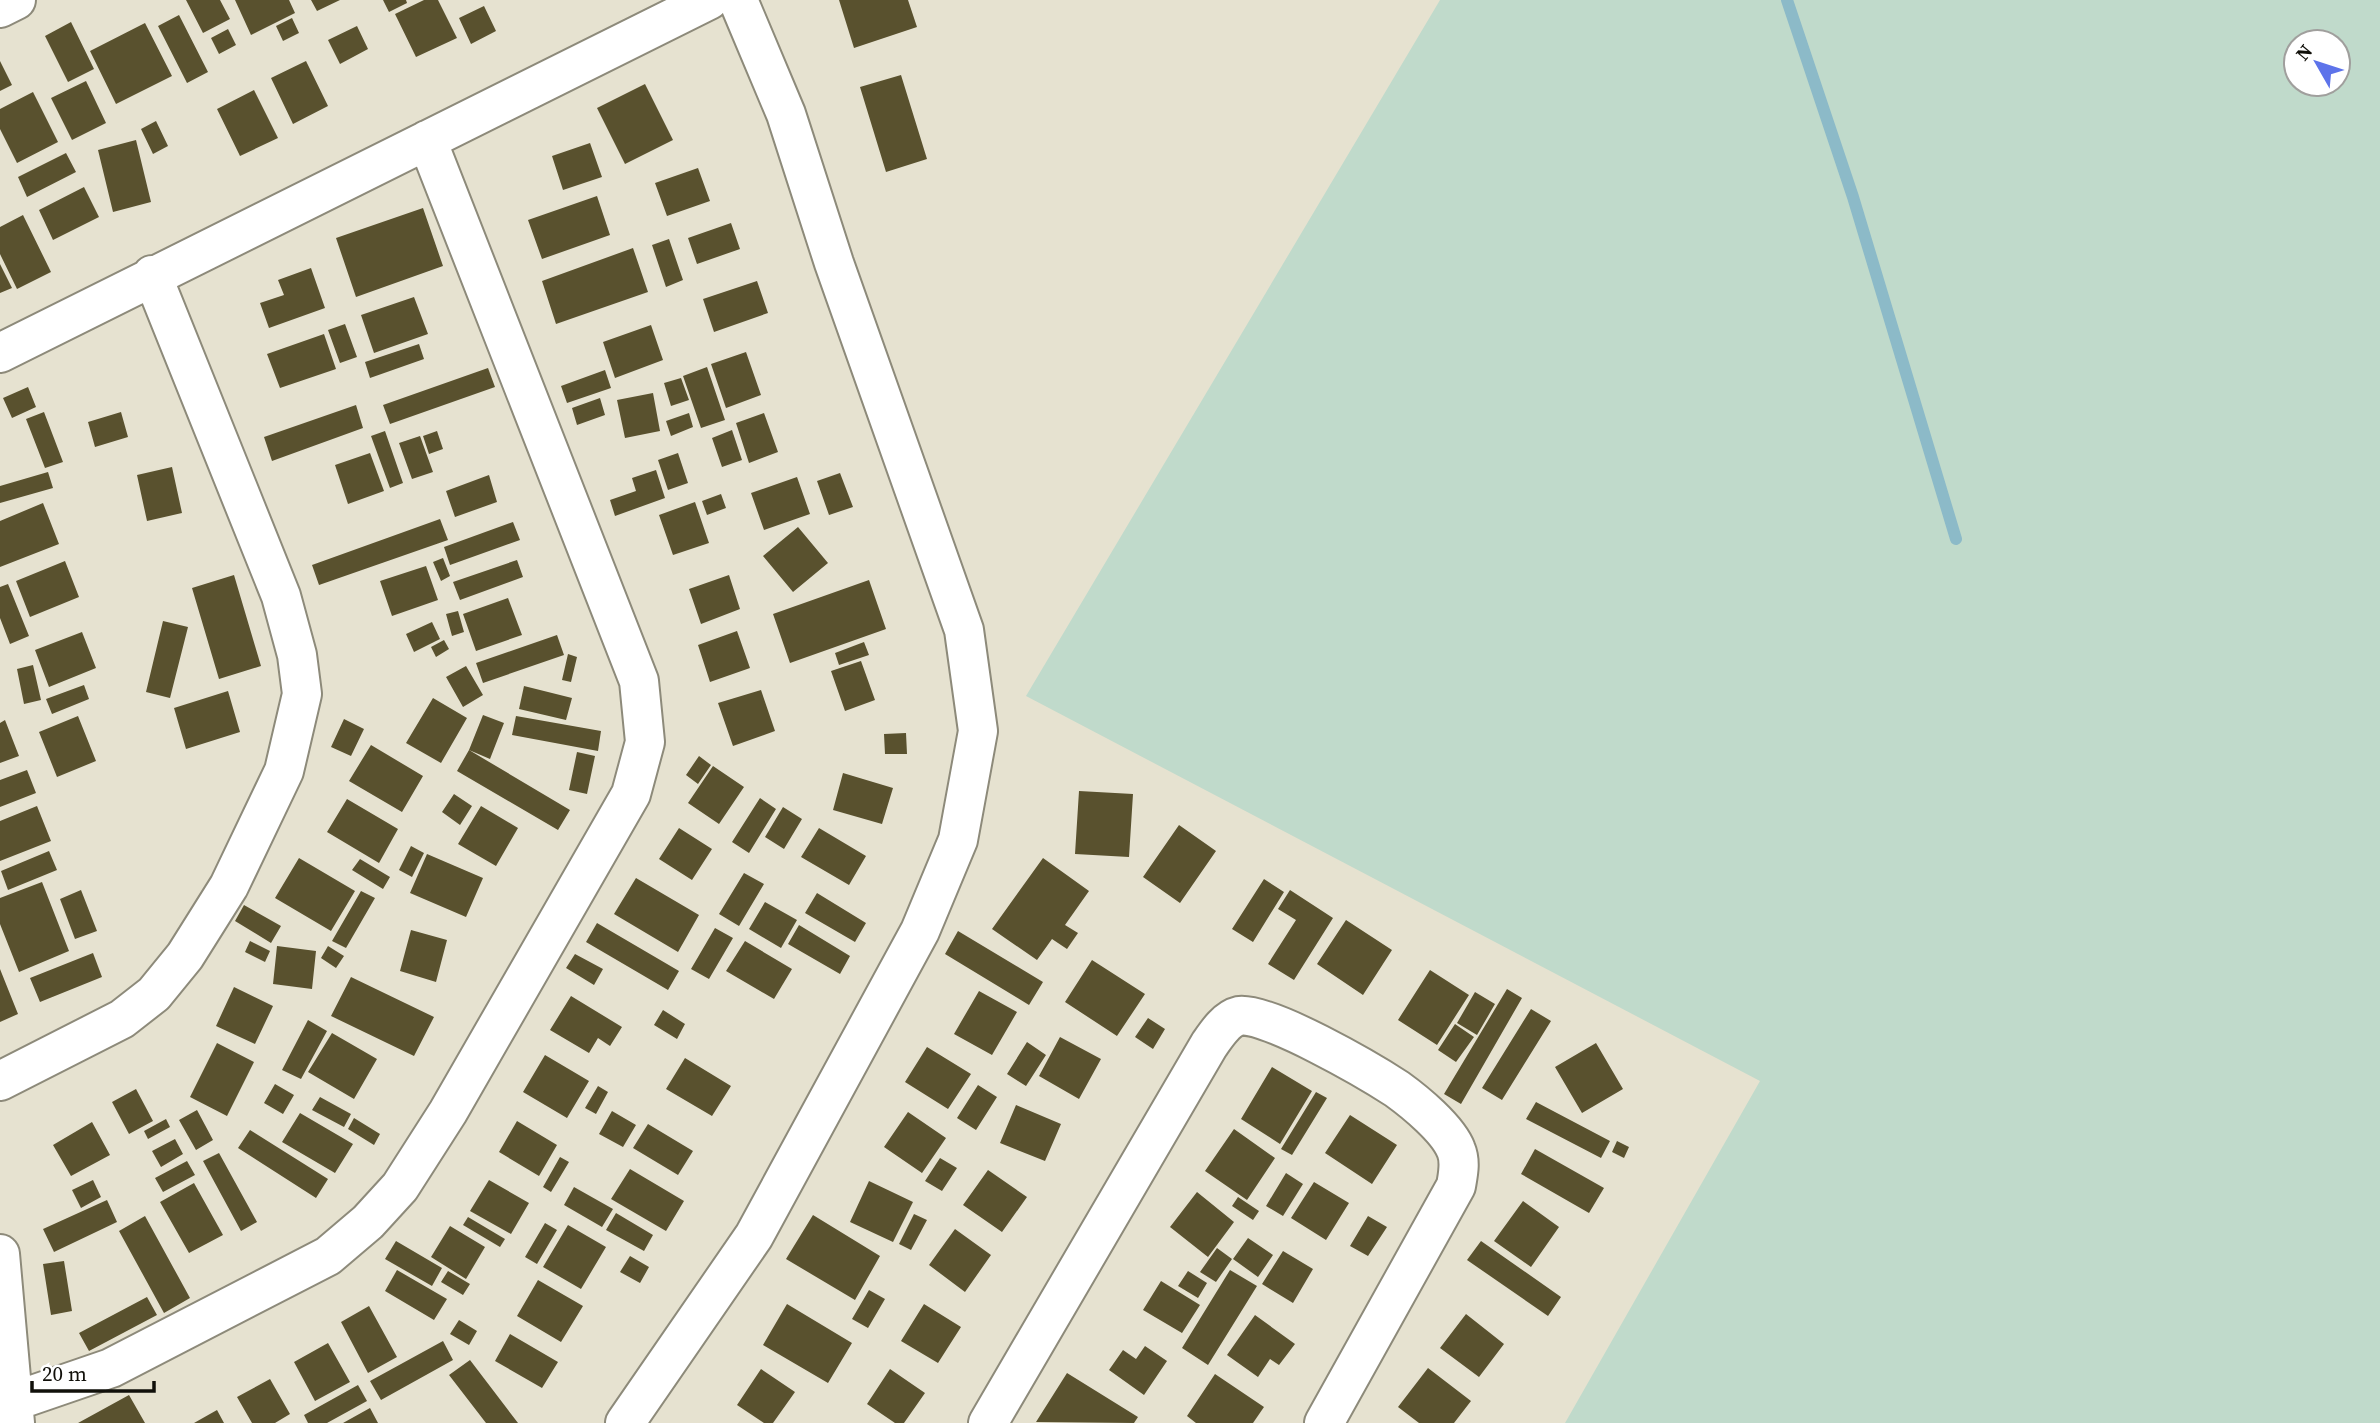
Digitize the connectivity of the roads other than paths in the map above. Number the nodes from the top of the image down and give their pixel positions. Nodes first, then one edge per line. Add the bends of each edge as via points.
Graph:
1 (16, 0) edge
2 (709, 0) edge
3 (738, 0) edge
4 (0, 8) edge
5 (427, 140) junction
6 (152, 275) junction
7 (0, 353) edge
8 (0, 1081) edge
9 (0, 1254) edge
10 (15, 1412) edge
11 (625, 1423) edge
12 (988, 1423) edge
13 (1324, 1423) edge

1 - 4 street
2 - 5 street
3 - 11 street via 786,114 964,630 978,731 958,840 920,931 754,1236
5 - 6 street
5 - 10 street via 639,681 645,742 631,794 447,1112 400,1187 368,1222 328,1255
6 - 7 street
6 - 8 street via 281,596 302,694 284,771 229,886 185,956 154,994 122,1019
9 - 10 street
12 - 13 street via 1209,1045 1222,1027 1238,1016 1262,1018 1297,1033 1398,1090 1438,1124 1456,1148 1456,1186

